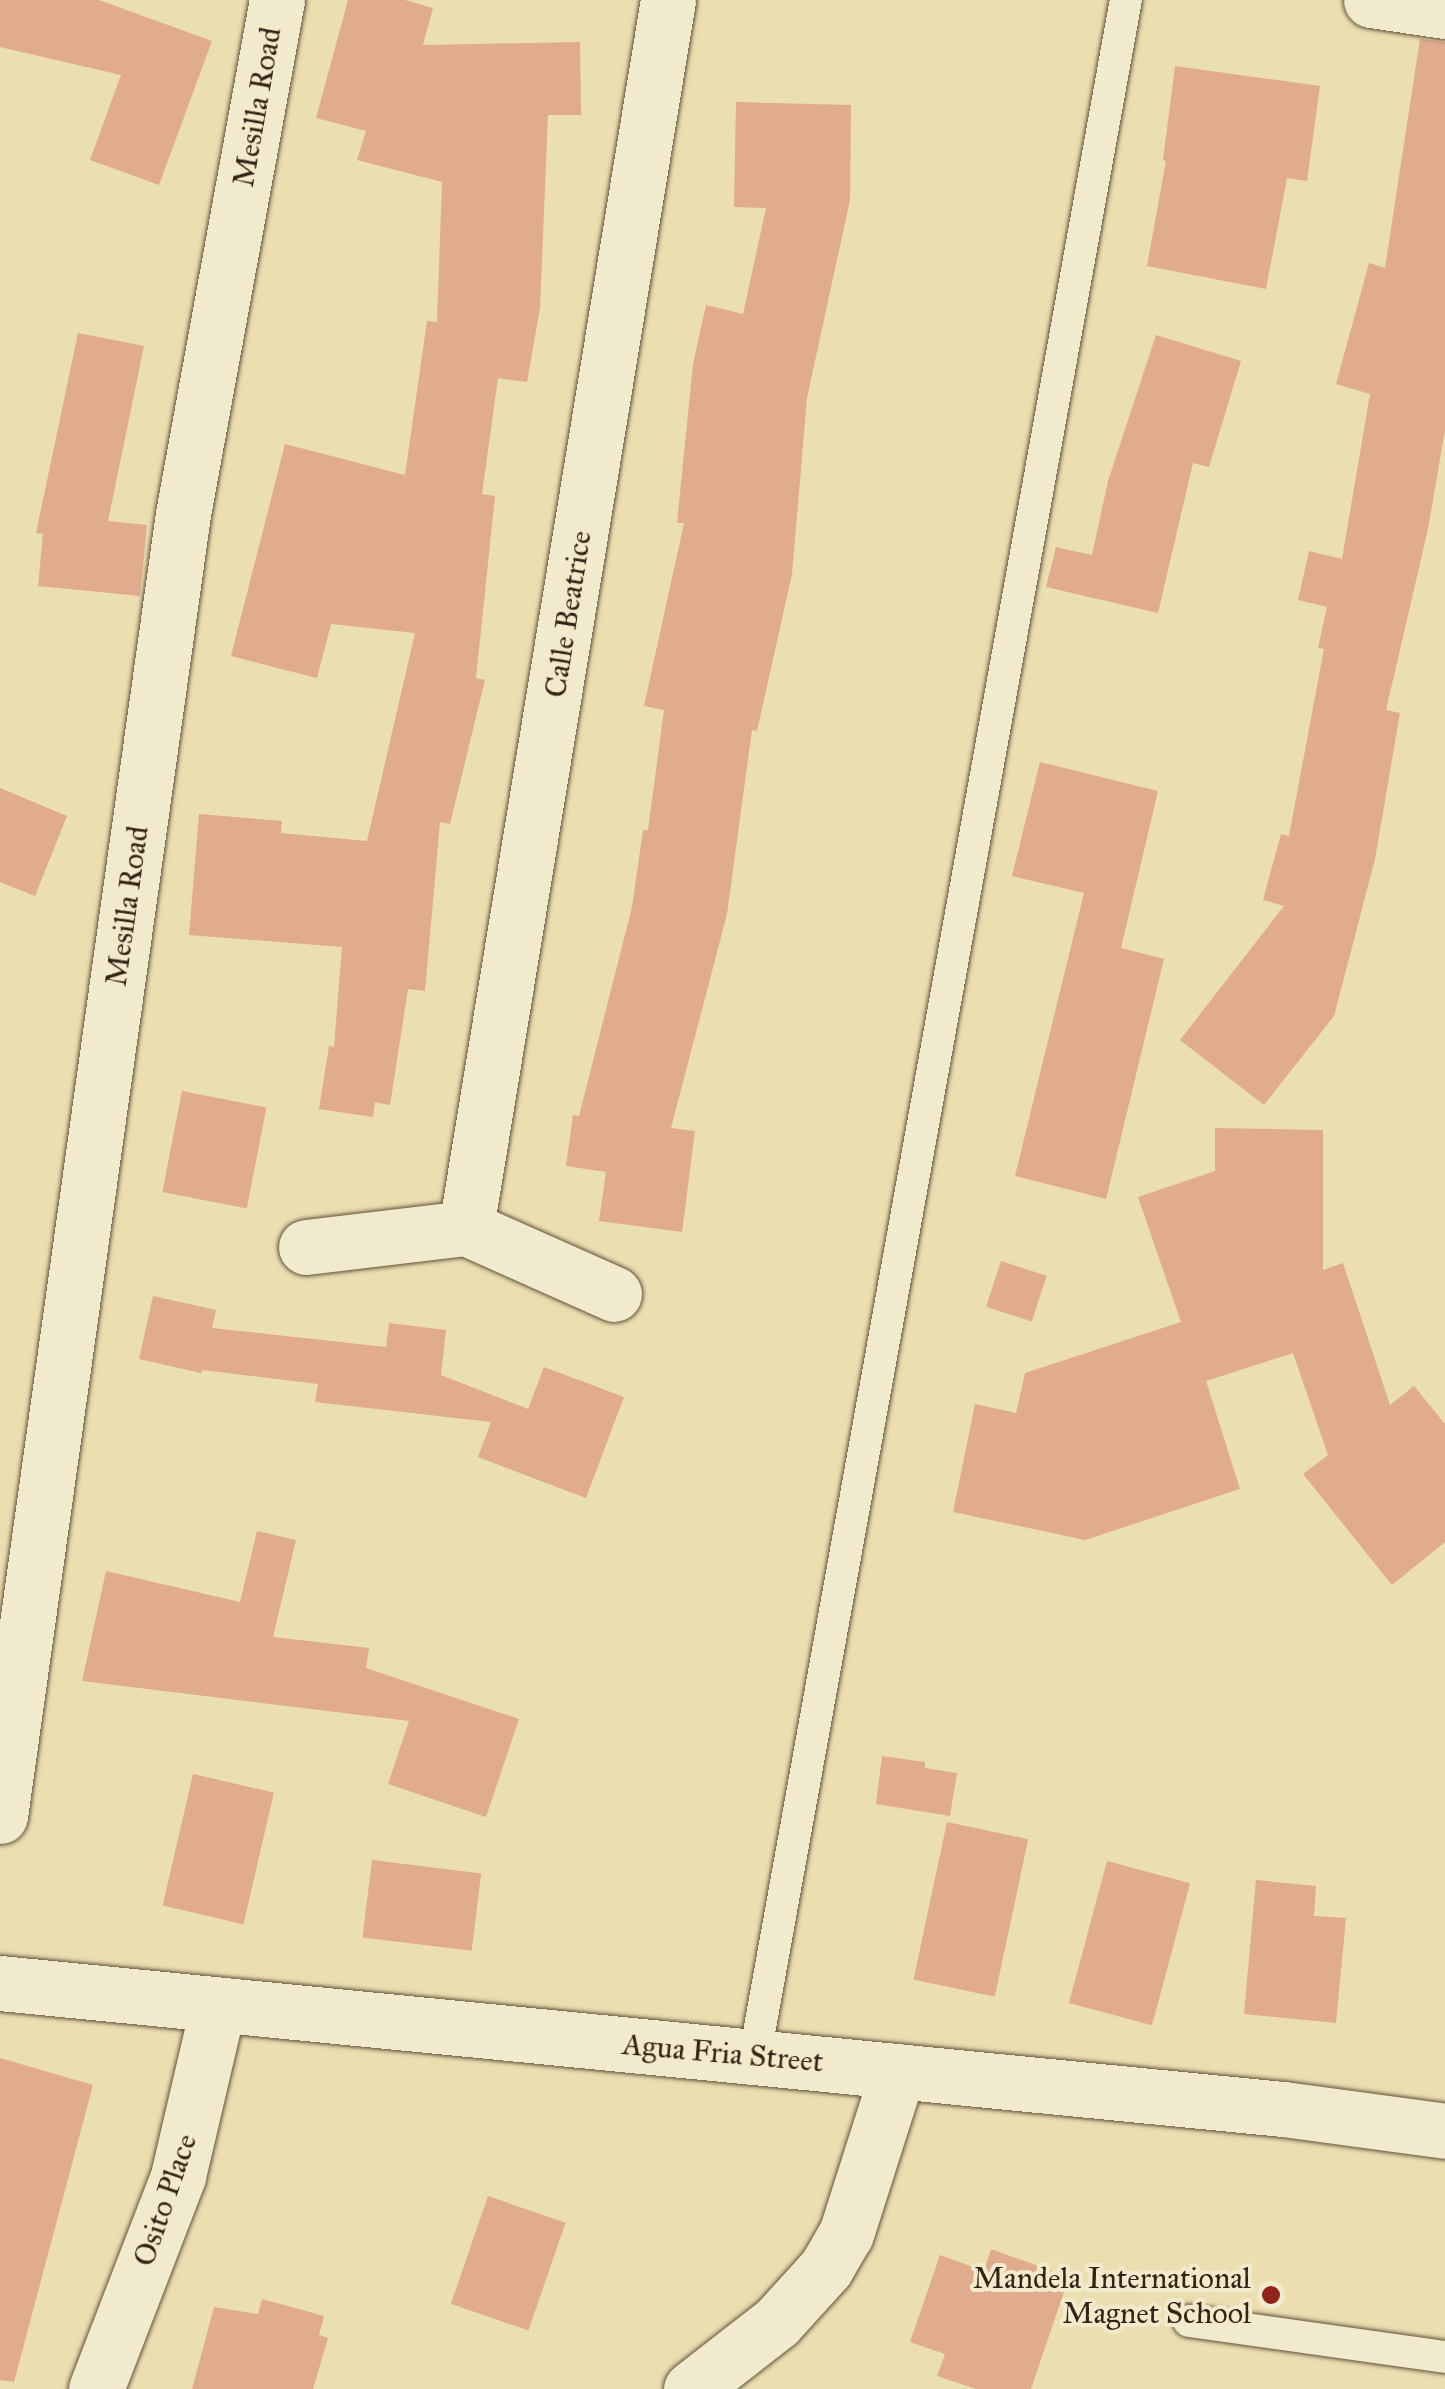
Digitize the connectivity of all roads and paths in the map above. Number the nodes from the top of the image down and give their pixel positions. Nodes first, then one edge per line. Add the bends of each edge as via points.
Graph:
1 (277, 0) edge
2 (668, 0) edge
3 (1126, 0) edge
4 (1371, 0) edge
5 (1445, 11) edge
6 (466, 1228) junction
7 (306, 1246) dead end
8 (614, 1294) dead end
9 (0, 1816) edge
10 (0, 1983) edge
11 (218, 2006) junction
12 (755, 2055) junction
13 (898, 2071) junction
14 (1445, 2131) edge
15 (1189, 2320) dead end
16 (1445, 2357) edge
17 (96, 2389) edge
18 (691, 2389) edge

1 - 9 street, Mesilla Road via 182,514
2 - 6 street, Calle Beatrice
3 - 12 lane
4 - 5 street
6 - 7 street
6 - 8 street
10 - 11 street, Agua Fria Street
11 - 12 street, Agua Fria Street
11 - 17 street, Osito Place via 178,2176
12 - 13 street, Agua Fria Street
13 - 14 street, Agua Fria Street
13 - 18 street via 846,2234 826,2268 777,2322
15 - 16 lane

